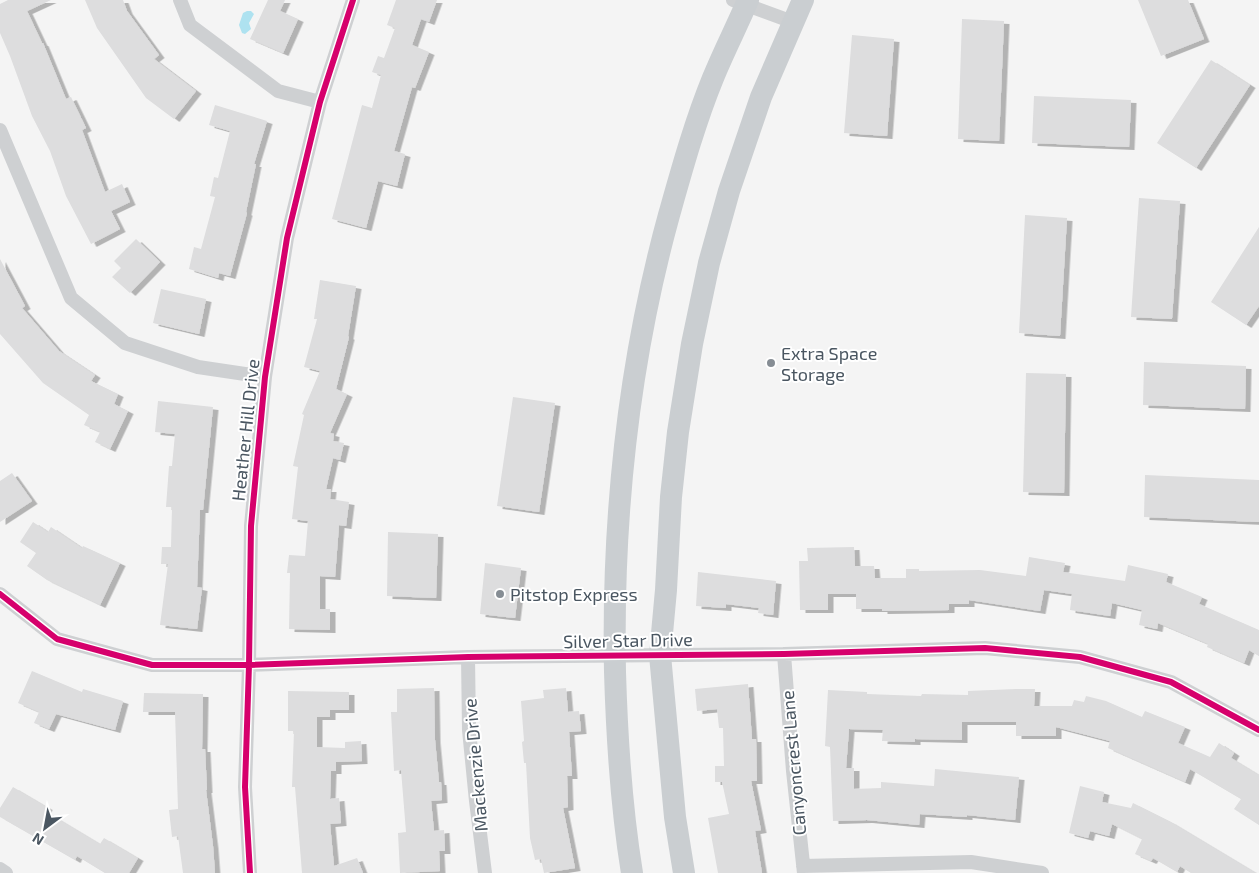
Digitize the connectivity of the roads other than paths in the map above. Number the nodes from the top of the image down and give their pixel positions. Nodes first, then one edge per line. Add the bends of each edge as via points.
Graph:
1 (180, 0) edge
2 (353, 0) edge
3 (802, 0) edge
4 (742, 2) edge
5 (793, 22) junction
6 (320, 102) junction
7 (0, 130) edge
8 (265, 377) junction
9 (0, 594) edge
10 (784, 654) junction
11 (660, 655) junction
12 (615, 656) junction
13 (468, 657) junction
14 (249, 664) junction
15 (1259, 730) edge
16 (0, 869) edge
17 (804, 870) edge
18 (6, 873) edge
19 (250, 873) edge
20 (486, 873) edge
21 (632, 873) edge
22 (684, 873) edge
23 (1042, 873) edge

1 - 6 street via 190,25 278,91
2 - 6 street, Heather Hill Drive
3 - 5 main road
4 - 5 street
4 - 12 main road via 680,175 641,334 619,493 614,588
5 - 11 main road via 761,97 709,263 678,432
6 - 8 street, Heather Hill Drive via 287,238
7 - 8 street via 72,298 125,342 198,367
8 - 14 street, Heather Hill Drive via 250,526
9 - 14 street, Silver Star Drive via 57,639 152,665
10 - 11 street, Silver Star Drive
10 - 15 street, Silver Star Drive via 986,648 1080,657 1170,682
10 - 17 street, Canyoncrest Lane
11 - 12 street, Silver Star Drive
11 - 22 main road via 675,817
12 - 13 street, Silver Star Drive
12 - 21 main road via 617,742
13 - 14 street, Silver Star Drive
13 - 20 street, Mackenzie Drive via 469,730
14 - 19 street, Heather Hill Drive via 245,787
16 - 18 street
17 - 23 street via 971,862

